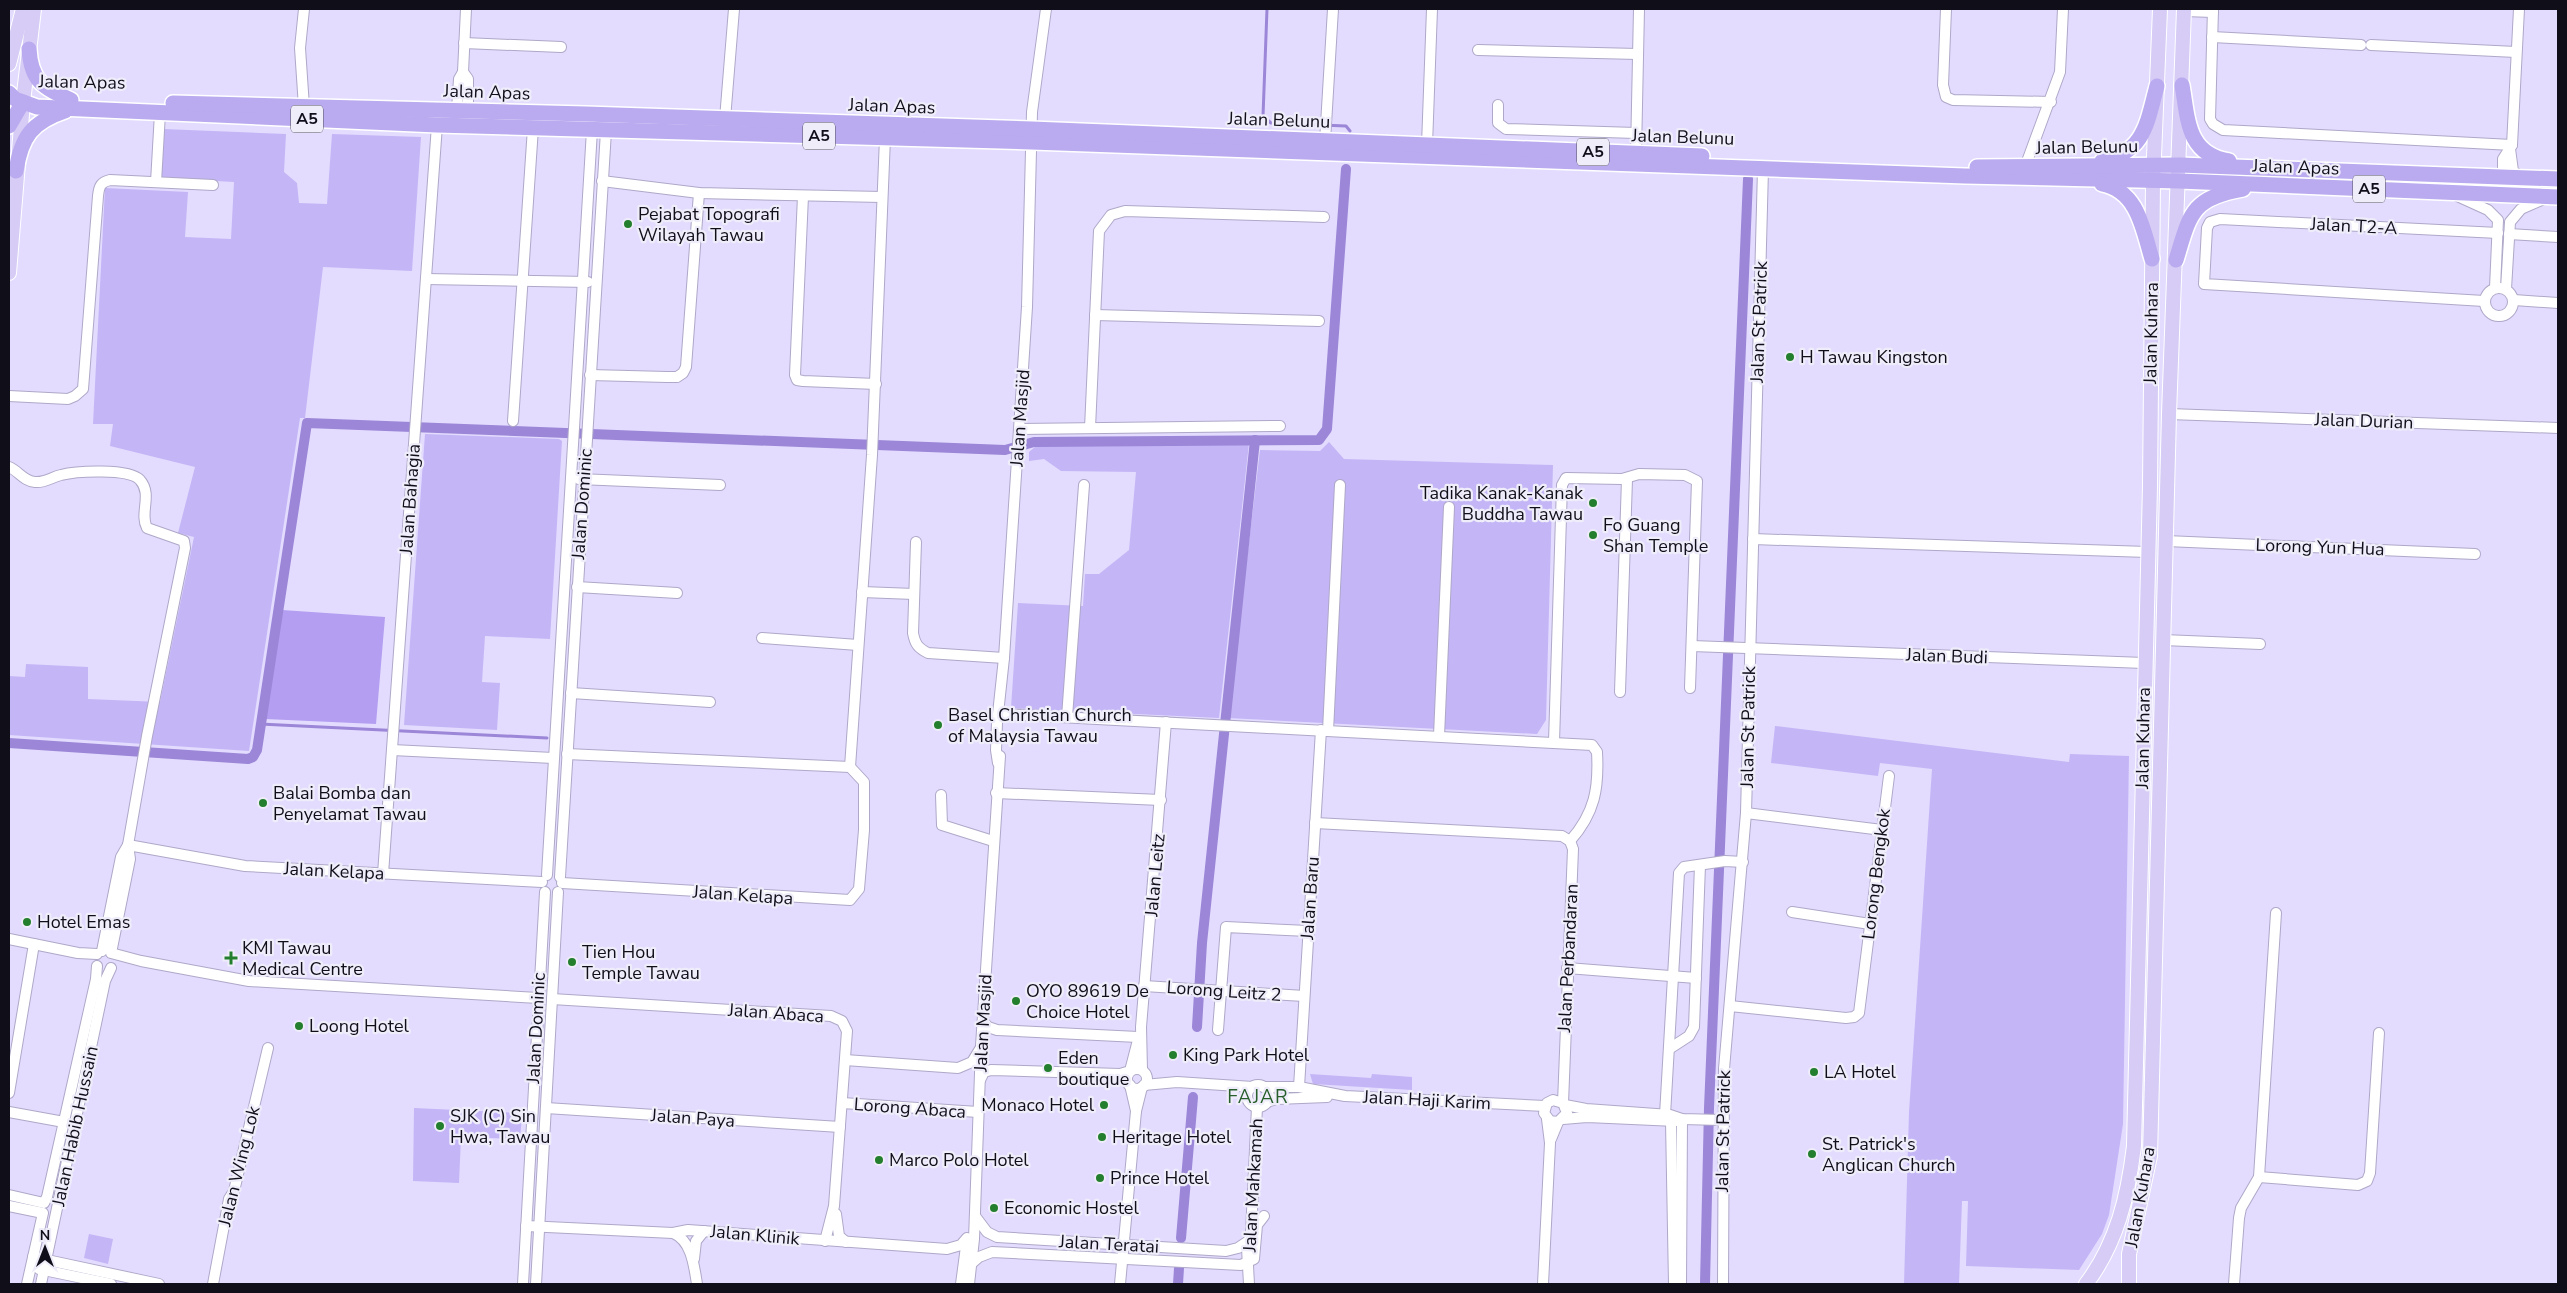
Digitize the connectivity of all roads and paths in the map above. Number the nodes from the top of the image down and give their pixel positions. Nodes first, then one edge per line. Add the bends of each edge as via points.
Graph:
1 (23, 9) edge
2 (34, 9) edge
3 (304, 9) edge
4 (466, 9) edge
5 (734, 9) edge
6 (1046, 9) edge
7 (1333, 9) edge
8 (1432, 9) edge
9 (1639, 9) edge
10 (1946, 9) edge
11 (2063, 9) edge
12 (2160, 9) edge
13 (2519, 9) edge
14 (2184, 10) edge
15 (2213, 10) edge
16 (2212, 37) junction
17 (464, 43) junction
18 (561, 47) dead end
19 (29, 50) junction
20 (1478, 50) dead end
21 (2516, 52) junction
22 (1638, 54) junction
23 (9, 64) edge
24 (2182, 85) junction
25 (2157, 86) junction
26 (9, 93) edge
27 (22, 102) junction
28 (2051, 102) junction
29 (71, 104) junction
30 (1498, 105) dead end
31 (304, 107) junction
32 (463, 110) junction
33 (160, 113) junction
34 (586, 114) junction
35 (725, 120) junction
36 (437, 125) junction
37 (9, 126) edge
38 (533, 128) junction
39 (599, 130) junction
40 (1326, 131) junction
41 (1636, 133) junction
42 (1032, 136) junction
43 (885, 138) junction
44 (1427, 145) junction
45 (2511, 147) junction
46 (1636, 154) junction
47 (2153, 165) junction
48 (2180, 165) junction
49 (2025, 167) junction
50 (2272, 168) junction
51 (1763, 169) junction
52 (16, 171) junction
53 (2078, 173) junction
54 (2503, 177) junction
55 (2522, 178) junction
56 (2558, 179) edge
57 (602, 181) junction
58 (2153, 181) junction
59 (2179, 181) junction
60 (156, 182) junction
61 (213, 185) dead end
62 (2272, 185) junction
63 (2448, 192) junction
64 (699, 193) junction
65 (2555, 195) edge
66 (802, 196) junction
67 (882, 197) junction
68 (1324, 218) dead end
69 (2503, 234) junction
70 (2558, 237) edge
71 (2152, 258) junction
72 (2176, 260) junction
73 (9, 273) edge
74 (426, 278) junction
75 (523, 281) junction
76 (583, 282) junction
77 (596, 282) junction
78 (2495, 288) junction
79 (2506, 289) junction
80 (2514, 300) junction
81 (2484, 301) junction
82 (2558, 303) edge
83 (1095, 315) junction
84 (1319, 321) dead end
85 (590, 374) junction
86 (876, 384) junction
87 (9, 396) edge
88 (2169, 414) junction
89 (513, 422) dead end
90 (1280, 426) dead end
91 (1090, 428) junction
92 (2558, 428) edge
93 (1020, 433) junction
94 (9, 467) edge
95 (571, 478) junction
96 (584, 479) junction
97 (1627, 479) junction
98 (720, 485) dead end
99 (1084, 485) dead end
100 (1340, 485) dead end
101 (1449, 507) dead end
102 (1753, 539) junction
103 (2166, 541) junction
104 (916, 542) dead end
105 (2148, 552) junction
106 (2475, 554) dead end
107 (577, 587) junction
108 (862, 592) junction
109 (677, 593) dead end
110 (914, 594) junction
111 (762, 638) dead end
112 (2162, 640) junction
113 (2260, 644) dead end
114 (858, 645) junction
115 (1692, 646) junction
116 (1750, 648) junction
117 (1004, 658) junction
118 (2144, 664) junction
119 (1690, 688) dead end
120 (1620, 692) dead end
121 (571, 693) junction
122 (1002, 694) junction
123 (710, 702) dead end
124 (1004, 714) junction
125 (1067, 717) junction
126 (1166, 722) junction
127 (1325, 730) junction
128 (1440, 736) junction
129 (1554, 742) junction
130 (393, 747) junction
131 (567, 754) junction
132 (554, 758) junction
133 (998, 763) junction
134 (850, 768) junction
135 (1889, 776) dead end
136 (996, 793) junction
137 (941, 795) dead end
138 (1161, 800) junction
139 (1746, 813) junction
140 (1315, 823) junction
141 (1882, 830) junction
142 (993, 841) junction
143 (1570, 841) junction
144 (128, 845) junction
145 (1743, 862) junction
146 (1700, 865) junction
147 (2158, 865) junction
148 (383, 874) junction
149 (544, 883) junction
150 (560, 884) junction
151 (1792, 912) dead end
152 (2276, 913) dead end
153 (2140, 915) junction
154 (1870, 924) junction
155 (1308, 931) junction
156 (9, 939) edge
157 (34, 944) junction
158 (104, 959) junction
159 (1567, 968) junction
160 (1674, 976) junction
161 (1696, 978) junction
162 (1144, 986) junction
163 (1220, 991) junction
164 (1304, 996) junction
165 (538, 998) junction
166 (552, 999) junction
167 (1730, 1006) junction
168 (983, 1021) junction
169 (1218, 1030) dead end
170 (1140, 1032) junction
171 (2379, 1033) dead end
172 (981, 1046) junction
173 (268, 1048) dead end
174 (1669, 1049) junction
175 (845, 1060) junction
176 (1300, 1066) junction
177 (1130, 1071) junction
178 (1144, 1072) junction
179 (1095, 1075) junction
180 (980, 1081) junction
181 (1177, 1082) junction
182 (1128, 1084) junction
183 (1226, 1085) junction
184 (1143, 1086) junction
185 (1258, 1087) junction
186 (1284, 1087) junction
187 (1299, 1087) junction
188 (9, 1093) edge
189 (1345, 1096) junction
190 (1283, 1098) junction
191 (1267, 1102) junction
192 (842, 1103) junction
193 (1253, 1104) junction
194 (546, 1108) junction
195 (1553, 1108) junction
196 (9, 1112) edge
197 (978, 1112) junction
198 (1136, 1112) junction
199 (1668, 1118) junction
200 (1682, 1119) junction
201 (1722, 1120) junction
202 (1561, 1121) junction
203 (64, 1122) junction
204 (840, 1127) junction
205 (1671, 1135) junction
206 (1682, 1135) junction
207 (1550, 1143) junction
208 (2259, 1177) junction
209 (9, 1195) edge
210 (974, 1199) junction
211 (9, 1206) edge
212 (834, 1206) junction
213 (44, 1208) junction
214 (58, 1211) junction
215 (975, 1215) junction
216 (1264, 1216) dead end
217 (526, 1226) junction
218 (539, 1226) junction
219 (704, 1231) junction
220 (673, 1233) junction
221 (967, 1238) junction
222 (1250, 1240) junction
223 (825, 1241) junction
224 (846, 1242) junction
225 (1122, 1245) junction
226 (1121, 1260) junction
227 (694, 1261) junction
228 (32, 1262) junction
229 (971, 1264) junction
230 (1245, 1264) junction
231 (45, 1265) junction
232 (1249, 1282) edge
233 (27, 1284) edge
234 (41, 1284) edge
235 (111, 1284) edge
236 (159, 1284) edge
237 (213, 1284) edge
238 (523, 1284) edge
239 (536, 1284) edge
240 (697, 1284) edge
241 (961, 1284) edge
242 (969, 1284) edge
243 (1120, 1284) edge
244 (1544, 1284) edge
245 (1674, 1284) edge
246 (1681, 1284) edge
247 (1724, 1284) edge
248 (2086, 1284) edge
249 (2129, 1284) edge
250 (2234, 1284) edge

1 - 23 main road
2 - 19 main road
3 - 31 street via 300,56
4 - 17 street
5 - 35 street
6 - 42 street, Jalan Masjid via 1035,84
7 - 40 street
8 - 44 street
9 - 22 street
10 - 28 street via 1942,85 1946,97 1953,100
11 - 28 street via 2060,72
12 - 25 main road
13 - 21 street
14 - 15 street
14 - 24 main road
15 - 16 street
16 - 21 street
16 - 45 street via 2210,119 2223,130
17 - 18 street
17 - 32 street via 463,72 459,79
19 - 27 main road
19 - 29 highway via 33,73 42,86
20 - 22 street
21 - 45 street
22 - 41 street
24 - 48 main road
24 - 50 highway via 2192,135 2207,154 2217,159
25 - 47 main road
25 - 53 highway via 2138,142 2127,153
26 - 27 highway
27 - 29 highway, Jalan Apas / A5 via 37,98
27 - 37 highway
27 - 52 main road
28 - 49 street
29 - 31 highway, Jalan Apas / A5
29 - 33 highway, Jalan Apas / A5
29 - 52 highway via 34,128 23,141
30 - 41 street via 1498,123 1506,129
31 - 32 highway, Jalan Apas / A5
32 - 34 highway, Jalan Apas / A5
33 - 36 highway, Jalan Apas / A5
33 - 60 street
34 - 35 highway, Jalan Apas / A5
34 - 39 highway via 597,120
35 - 42 highway, Jalan Apas / A5
36 - 38 highway, Jalan Apas / A5
36 - 74 street, Jalan Bahagia
38 - 39 highway, Jalan Apas / A5
38 - 75 street
39 - 43 highway, Jalan Apas / A5
39 - 57 street, Jalan Dominic
39 - 76 street, Jalan Dominic
40 - 42 highway, Jalan Belunu / A5
40 - 44 highway, Jalan Belunu / A5
41 - 46 street
42 - 43 highway, Jalan Apas / A5
42 - 51 highway, Jalan Belunu / A5
42 - 93 street, Jalan Masjid
43 - 67 street
44 - 46 highway, Jalan Belunu / A5
45 - 54 street via 2503,160
45 - 55 street via 2512,168
46 - 49 highway, Jalan Belunu / A5
47 - 48 highway, Jalan Apas / A5
47 - 53 highway, Jalan Belunu / A5
47 - 58 main road, Jalan Kuhara
48 - 50 highway, Jalan Apas / A5
48 - 59 main road, Jalan Kuhara
49 - 53 highway, Jalan Belunu / A5
50 - 54 highway, Jalan Apas / A5
51 - 53 highway, Jalan Belunu / A5
51 - 102 street, Jalan St Patrick
52 - 73 main road
53 - 58 highway, Jalan Belunu / A5
53 - 71 highway via 2124,193 2141,220
54 - 55 highway, Jalan Apas / A5
54 - 65 highway via 2512,188
55 - 56 highway, Jalan Apas / A5
57 - 64 street
57 - 77 street, Jalan Dominic
58 - 59 highway, Jalan Apas / A5
58 - 71 main road, Jalan Kuhara
59 - 62 highway, Jalan Apas / A5
59 - 72 main road, Jalan Kuhara
60 - 61 street
60 - 87 street via 110,180 99,186 85,382 81,393 68,399
62 - 63 highway, Jalan Apas / A5
62 - 72 highway via 2228,192 2206,200 2189,219
63 - 65 highway, Jalan Apas / A5
63 - 69 street via 2495,215
64 - 66 street
64 - 85 street via 684,373 677,377
65 - 69 street via 2514,215
66 - 67 street
66 - 86 street via 795,375 803,381
67 - 86 street
68 - 83 street via 1117,213 1106,219 1099,231
69 - 70 street, Jalan T2-A
69 - 78 street
69 - 79 street
69 - 81 street, Jalan T2-A via 2220,219 2210,222 2207,228 2204,284
71 - 105 main road, Jalan Kuhara
72 - 88 main road, Jalan Kuhara
74 - 75 street
74 - 130 street, Jalan Bahagia
75 - 76 street
75 - 89 street
76 - 77 street
76 - 95 street, Jalan Dominic
77 - 85 street, Jalan Dominic
78 - 79 street
78 - 81 street via 2488,292
79 - 80 street
80 - 81 street via 2512,310 2499,316 2487,310
80 - 82 street
83 - 84 street
83 - 91 street
85 - 96 street, Jalan Dominic
86 - 108 street
88 - 92 street, Jalan Durian
88 - 103 main road, Jalan Kuhara
90 - 91 street
91 - 93 street
93 - 117 street, Jalan Masjid
94 - 144 street, Jalan Habib Hussain via 21,477 35,482 66,474 103,472 126,473 139,478 147,500 144,523 147,528 184,541
95 - 96 street
95 - 132 street, Jalan Dominic
96 - 98 street
96 - 107 street, Jalan Dominic
97 - 115 street via 1639,474 1685,475 1697,481
97 - 120 street
97 - 129 street via 1570,478 1563,482
99 - 125 street
100 - 127 street, Jalan Baru
101 - 128 street
102 - 105 street
102 - 116 street, Jalan St Patrick
103 - 106 street, Lorong Yun Hua
103 - 112 main road, Jalan Kuhara
104 - 110 street
105 - 118 main road, Jalan Kuhara
107 - 109 street
107 - 121 street, Jalan Dominic
108 - 110 street
108 - 114 street
110 - 117 street via 913,634 920,649 928,653
111 - 114 street
112 - 113 street
112 - 147 main road, Jalan Kuhara
114 - 134 street
115 - 116 street, Jalan Budi
115 - 119 street
116 - 118 street, Jalan Budi
116 - 139 street, Jalan St Patrick
117 - 122 street, Jalan Masjid
118 - 153 main road, Jalan Kuhara
121 - 123 street
121 - 131 street, Jalan Dominic
122 - 124 street, Jalan Masjid
122 - 133 street, Jalan Masjid via 998,706
124 - 125 street
124 - 133 street, Jalan Masjid
125 - 126 street
126 - 127 street
126 - 138 street, Jalan Leitz
127 - 128 street
127 - 140 street, Jalan Baru
128 - 129 street
129 - 143 street via 1592,745 1598,752 1596,795
130 - 132 street
130 - 148 street, Jalan Bahagia
131 - 134 street
131 - 150 street, Jalan Dominic
132 - 149 street, Jalan Dominic
133 - 136 street, Jalan Masjid
134 - 150 street, Jalan Kelapa via 864,782 859,889 850,900
135 - 141 street, Lorong Bengkok
136 - 138 street
136 - 142 street, Jalan Masjid
137 - 142 street via 942,825
138 - 162 street, Jalan Leitz
139 - 141 street
139 - 145 street, Jalan St Patrick
140 - 143 street via 1562,836
140 - 155 street, Jalan Baru
141 - 154 street, Lorong Bengkok
142 - 168 street, Jalan Masjid
143 - 159 street, Jalan Perbandaran via 1573,849
144 - 148 street, Jalan Kelapa via 245,866
144 - 158 street, Jalan Habib Hussain via 130,859
145 - 146 street
145 - 167 street, Jalan St Patrick
146 - 160 street via 1684,867 1679,872
146 - 161 street
147 - 153 main road via 2148,874
147 - 249 main road, Jalan Kuhara via 2150,1156 2129,1254
148 - 149 street, Jalan Kelapa
149 - 150 street via 554,874
149 - 150 street via 553,894
149 - 165 street, Jalan Dominic
150 - 166 street, Jalan Dominic
151 - 154 street
152 - 208 street
153 - 248 main road, Jalan Kuhara via 2131,1174 2110,1245
154 - 167 street, Lorong Bengkok via 1860,1010 1854,1017
155 - 163 street via 1226,927
155 - 164 street, Jalan Baru
156 - 157 street
157 - 158 street
157 - 188 street
158 - 165 street via 141,961 249,981
158 - 203 street, Jalan Habib Hussain via 96,979
158 - 214 street, Jalan Habib Hussain via 105,981
159 - 160 street
159 - 195 street, Jalan Perbandaran via 1562,1075
160 - 161 street
160 - 174 street
161 - 174 street via 1692,1032
162 - 163 street, Lorong Leitz 2
162 - 170 street, Jalan Leitz
163 - 164 street, Lorong Leitz 2
163 - 169 street
164 - 176 street, Jalan Baru
165 - 166 street, Jalan Abaca via 545,991
165 - 217 street, Jalan Dominic
166 - 175 street, Jalan Abaca via 837,1018 842,1020 847,1031
166 - 194 street, Jalan Dominic
167 - 201 street, Jalan St Patrick
168 - 170 street via 996,1030
168 - 172 street, Jalan Masjid
170 - 177 street
170 - 178 street
171 - 208 street via 2367,1182 2358,1185
172 - 175 street via 972,1062 958,1068
172 - 180 street, Jalan Masjid
173 - 237 street, Jalan Wing Lok via 234,1191 229,1199
174 - 199 street
175 - 192 street, Jalan Abaca
176 - 186 street
176 - 187 street, Jalan Baru
177 - 178 street
177 - 179 street
177 - 182 street
178 - 181 street
178 - 184 street via 1147,1079
179 - 180 street via 991,1070 984,1072
179 - 182 street
180 - 197 street, Jalan Masjid
181 - 183 street
181 - 184 street
182 - 184 street via 1136,1088
182 - 198 street
183 - 185 street
183 - 193 street
184 - 198 street
185 - 186 street
185 - 191 street via 1268,1092
185 - 193 street, Jalan Mahkamah via 1247,1095
186 - 187 street
187 - 189 street
187 - 190 street
189 - 190 street
189 - 195 street, Jalan Haji Karim
190 - 191 street
191 - 193 street
192 - 197 street, Lorong Abaca
192 - 204 street, Jalan Abaca
193 - 222 street, Jalan Mahkamah
194 - 204 street, Jalan Paya
194 - 218 street, Jalan Dominic
195 - 199 street
195 - 202 street
195 - 202 street, Jalan Perbandaran via 1566,1113
195 - 207 street, Jalan Perbandaran
196 - 203 street
197 - 210 street, Jalan Masjid
198 - 225 street
199 - 200 street
199 - 202 street via 1594,1117
199 - 205 street
200 - 201 street
200 - 206 street
201 - 247 street, Jalan St Patrick
202 - 207 street, Jalan Perbandaran
203 - 213 street, Jalan Habib Hussain
204 - 212 street, Jalan Abaca
205 - 206 street
205 - 245 street
206 - 246 street
207 - 244 street, Jalan Perbandaran
208 - 250 street via 2238,1218
209 - 213 street
210 - 215 street, Jalan Masjid
210 - 221 street via 970,1207
211 - 213 street
212 - 223 street
212 - 224 street via 839,1236
213 - 214 street via 49,1200 54,1201
213 - 228 street, Jalan Habib Hussain
214 - 231 street, Jalan Habib Hussain
215 - 225 street, Jalan Teratai via 987,1232 997,1237
215 - 229 street, Jalan Masjid
216 - 230 street, Jalan Mahkamah via 1258,1225 1255,1256
217 - 218 street, Jalan Klinik
217 - 238 street, Jalan Dominic
218 - 220 street, Jalan Klinik
218 - 239 street, Jalan Dominic
219 - 220 street, Jalan Klinik
219 - 223 street, Jalan Klinik
219 - 227 street via 696,1241
220 - 227 street via 683,1239
221 - 224 street, Jalan Klinik via 960,1245 948,1249
221 - 241 street
222 - 225 street, Jalan Teratai via 1226,1251
222 - 230 street, Jalan Mahkamah
223 - 224 street, Jalan Klinik
225 - 226 street
226 - 229 street, Jalan Teratai via 992,1252
226 - 230 street, Jalan Teratai
226 - 243 street
227 - 240 street
228 - 231 street
228 - 233 street, Jalan Habib Hussain
229 - 242 street, Jalan Masjid
230 - 232 street, Jalan Mahkamah
231 - 234 street, Jalan Habib Hussain
231 - 235 street
231 - 236 street

